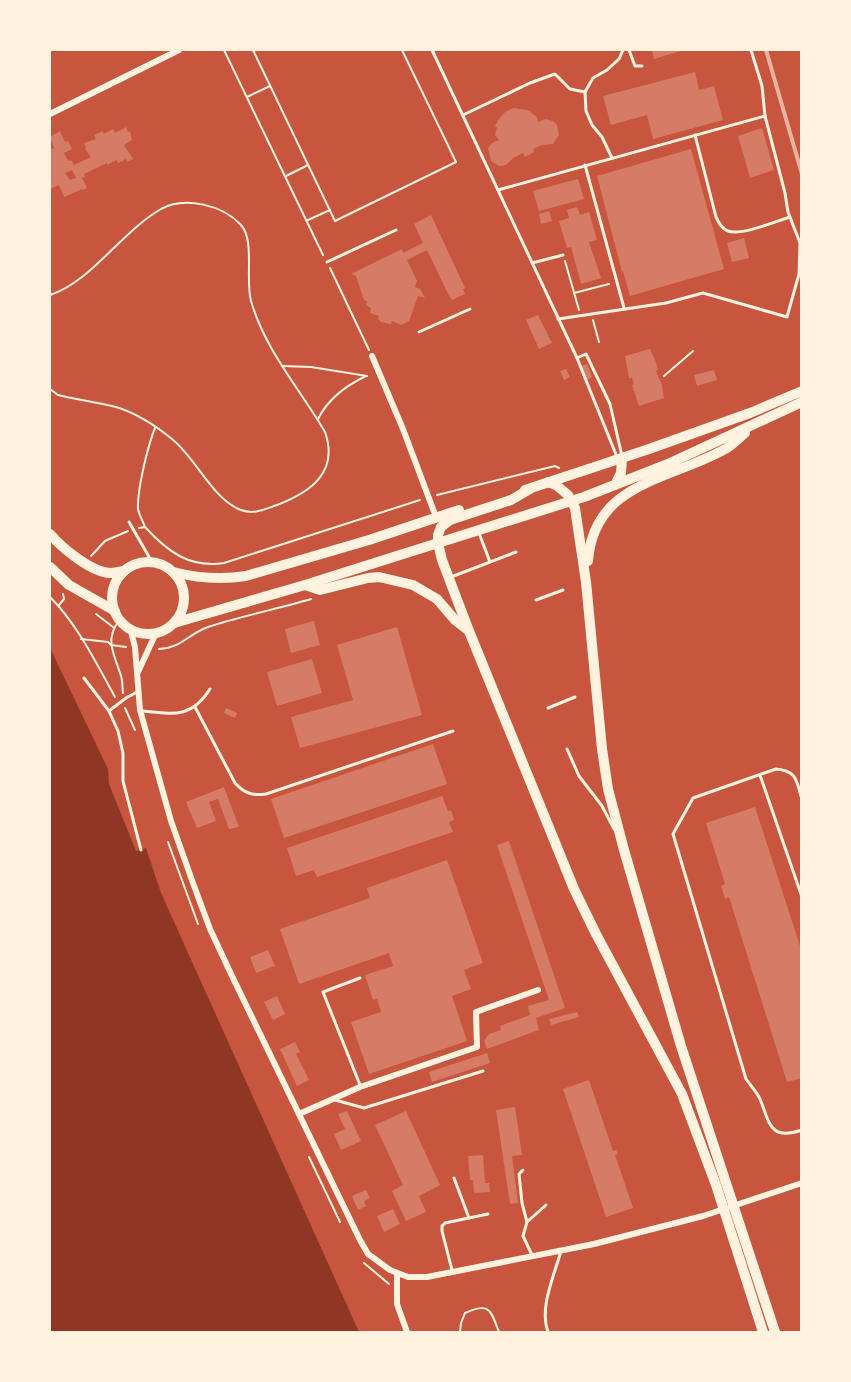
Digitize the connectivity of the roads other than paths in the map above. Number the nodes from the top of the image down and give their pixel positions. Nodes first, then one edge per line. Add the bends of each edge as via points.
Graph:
1 (179, 50) edge
2 (432, 50) edge
3 (623, 50) edge
4 (628, 50) edge
5 (751, 50) edge
6 (642, 66) dead end
7 (585, 92) junction
8 (50, 114) edge
9 (463, 115) junction
10 (765, 116) junction
11 (695, 135) junction
12 (612, 158) junction
13 (585, 165) junction
14 (498, 190) junction
15 (790, 217) junction
16 (396, 230) dead end
17 (563, 255) road end
18 (327, 262) road end
19 (532, 263) junction
20 (470, 309) dead end
21 (624, 309) junction
22 (558, 319) junction
23 (419, 332) dead end
24 (372, 356) road end
25 (577, 358) junction
26 (801, 391) edge
27 (801, 402) edge
28 (753, 425) junction
29 (620, 459) junction
30 (548, 482) junction
31 (615, 485) junction
32 (530, 489) junction
33 (572, 500) junction
34 (436, 518) junction
35 (129, 522) dead end
36 (478, 531) junction
37 (50, 534) edge
38 (438, 543) junction
39 (516, 552) dead end
40 (152, 562) junction
41 (490, 562) junction
42 (50, 567) edge
43 (124, 571) junction
44 (173, 572) junction
45 (448, 578) junction
46 (586, 582) junction
47 (305, 585) junction
48 (563, 590) dead end
49 (536, 600) dead end
50 (118, 615) junction
51 (174, 623) junction
52 (130, 628) junction
53 (469, 631) junction
54 (156, 633) junction
55 (137, 676) junction
56 (84, 678) dead end
57 (210, 689) dead end
58 (137, 692) junction
59 (575, 697) dead end
60 (195, 707) junction
61 (548, 708) dead end
62 (140, 710) junction
63 (109, 711) junction
64 (453, 731) dead end
65 (567, 749) dead end
66 (760, 775) junction
67 (801, 799) edge
68 (141, 850) dead end
69 (624, 850) junction
70 (801, 897) edge
71 (360, 978) dead end
72 (538, 990) dead end
73 (483, 1071) dead end
74 (360, 1087) junction
75 (331, 1099) junction
76 (299, 1114) junction
77 (801, 1130) edge
78 (523, 1170) dead end
79 (454, 1178) dead end
80 (801, 1183) edge
81 (721, 1184) junction
82 (546, 1205) dead end
83 (488, 1214) dead end
84 (469, 1218) junction
85 (527, 1222) junction
86 (738, 1237) junction
87 (561, 1251) junction
88 (533, 1256) junction
89 (452, 1272) junction
90 (397, 1274) junction
91 (407, 1332) edge
92 (548, 1332) edge
93 (763, 1332) edge
94 (775, 1332) edge

1 - 8 street
2 - 9 lane
3 - 7 lane via 608,70 593,78
4 - 6 lane via 635,66
5 - 10 lane via 762,86
7 - 9 lane via 570,88 555,74
7 - 12 lane via 586,111
9 - 14 lane
10 - 11 lane
10 - 15 lane
11 - 12 lane
11 - 15 lane via 716,217 723,228 743,231
12 - 13 lane
13 - 14 lane
13 - 21 lane
14 - 19 lane
15 - 21 lane via 801,254 787,317 703,293
16 - 18 lane
17 - 19 lane
19 - 22 lane
20 - 23 lane
21 - 22 lane
22 - 25 lane
24 - 34 street
25 - 29 lane
25 - 29 lane via 586,354 610,404
26 - 29 main road
27 - 28 main road
28 - 31 main road
28 - 46 main road via 728,447 637,487 609,506 590,541
29 - 30 main road
29 - 31 main road via 621,473
30 - 32 main road
30 - 33 main road
31 - 33 main road
32 - 34 main road
32 - 38 main road via 511,500 450,520 441,526
33 - 36 main road
33 - 46 main road
34 - 44 main road via 235,578
35 - 40 lane
36 - 38 main road
36 - 41 lane
37 - 43 main road via 94,568 110,573
38 - 45 main road
38 - 47 main road
39 - 41 lane
40 - 43 main road
40 - 44 main road
41 - 45 lane
42 - 50 main road via 69,585
43 - 50 main road via 113,593
44 - 51 main road via 184,594 183,607
45 - 53 main road
46 - 69 main road via 602,749
47 - 51 main road
47 - 53 main road via 320,590 379,577 413,585 437,598
48 - 49 lane
50 - 52 main road
51 - 54 main road
52 - 54 main road
52 - 55 street
53 - 81 main road via 574,889 682,1094
54 - 55 street
55 - 58 street
56 - 63 lane
57 - 60 lane
58 - 62 street
58 - 63 lane
59 - 61 lane
60 - 62 lane via 170,713
60 - 64 lane via 235,783 254,795
62 - 76 street via 171,821 210,929
63 - 68 lane via 118,731 123,781
65 - 69 lane
66 - 67 lane via 776,769 788,770 795,777
66 - 70 lane
66 - 77 lane via 693,798 672,834 746,1079 777,1133
69 - 81 main road
71 - 74 lane via 323,992
72 - 74 street via 476,1012 477,1047
73 - 75 lane via 363,1108
74 - 75 street
75 - 76 street
76 - 90 street via 368,1254
78 - 85 lane via 519,1174
79 - 84 lane
80 - 87 street via 703,1216
81 - 86 main road
82 - 85 lane
83 - 84 lane
84 - 89 lane via 445,1223 441,1228
85 - 88 lane via 523,1236
86 - 93 main road
86 - 94 main road
87 - 88 street
87 - 92 lane via 548,1297 544,1322
88 - 89 street
89 - 90 street via 418,1277
90 - 91 street via 397,1304

